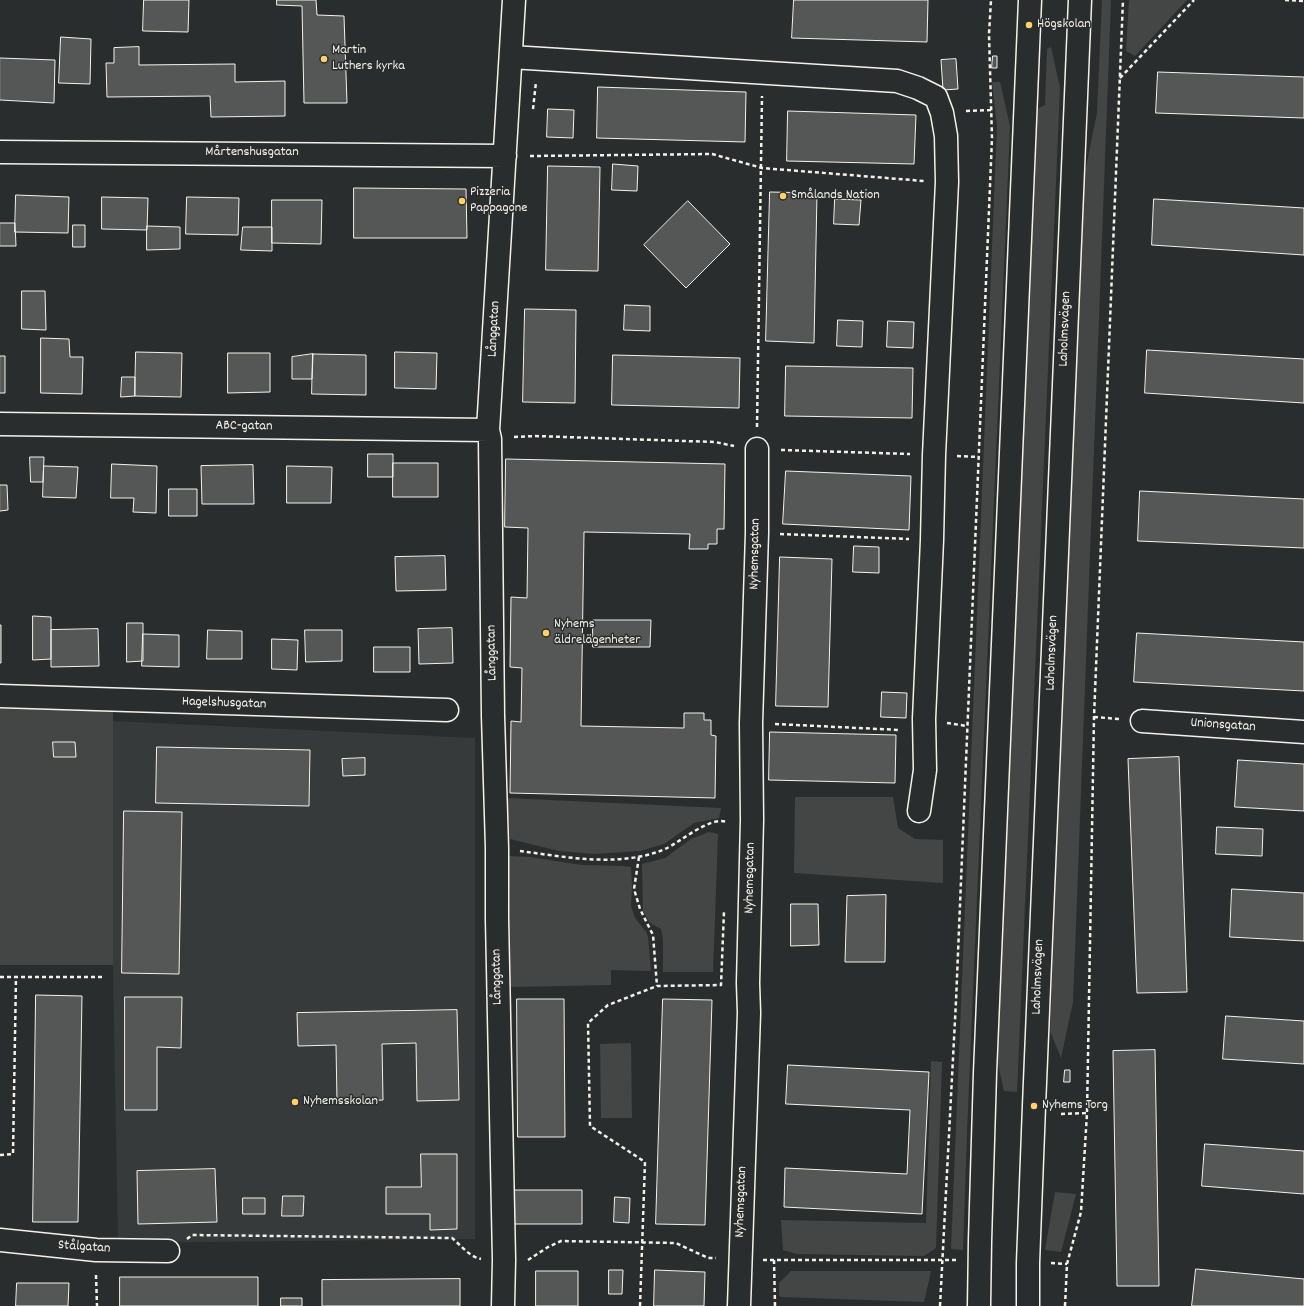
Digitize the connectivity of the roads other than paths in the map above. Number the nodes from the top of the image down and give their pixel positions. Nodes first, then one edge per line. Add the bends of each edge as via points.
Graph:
1 (514, 0) edge
2 (1030, 0) edge
3 (1080, 0) edge
4 (511, 57) junction
5 (0, 152) edge
6 (505, 156) junction
7 (0, 424) edge
8 (488, 430) junction
9 (757, 449) road end
10 (0, 696) edge
11 (447, 710) dead end
12 (1142, 721) dead end
13 (1304, 732) edge
14 (919, 811) dead end
15 (0, 1240) edge
16 (168, 1251) road end
17 (503, 1306) edge
18 (739, 1306) edge
19 (979, 1306) edge
20 (1028, 1306) edge

1 - 4 main road, Långgatan
2 - 19 main road via 985,1073
3 - 20 main road, Laholmsvägen
4 - 6 main road, Långgatan
4 - 14 main road via 897,81 936,97 942,112 946,136 947,182 934,455 925,770
5 - 6 main road, Mårtenshusgatan
6 - 8 main road, Långgatan
7 - 8 main road, ABC-gatan
8 - 17 main road, Långgatan
9 - 18 main road, Nyhemsgatan via 751,723 749,1013
10 - 11 main road, Hagelshusgatan
12 - 13 main road, Unionsgatan
15 - 16 main road, Stålgatan via 96,1250

